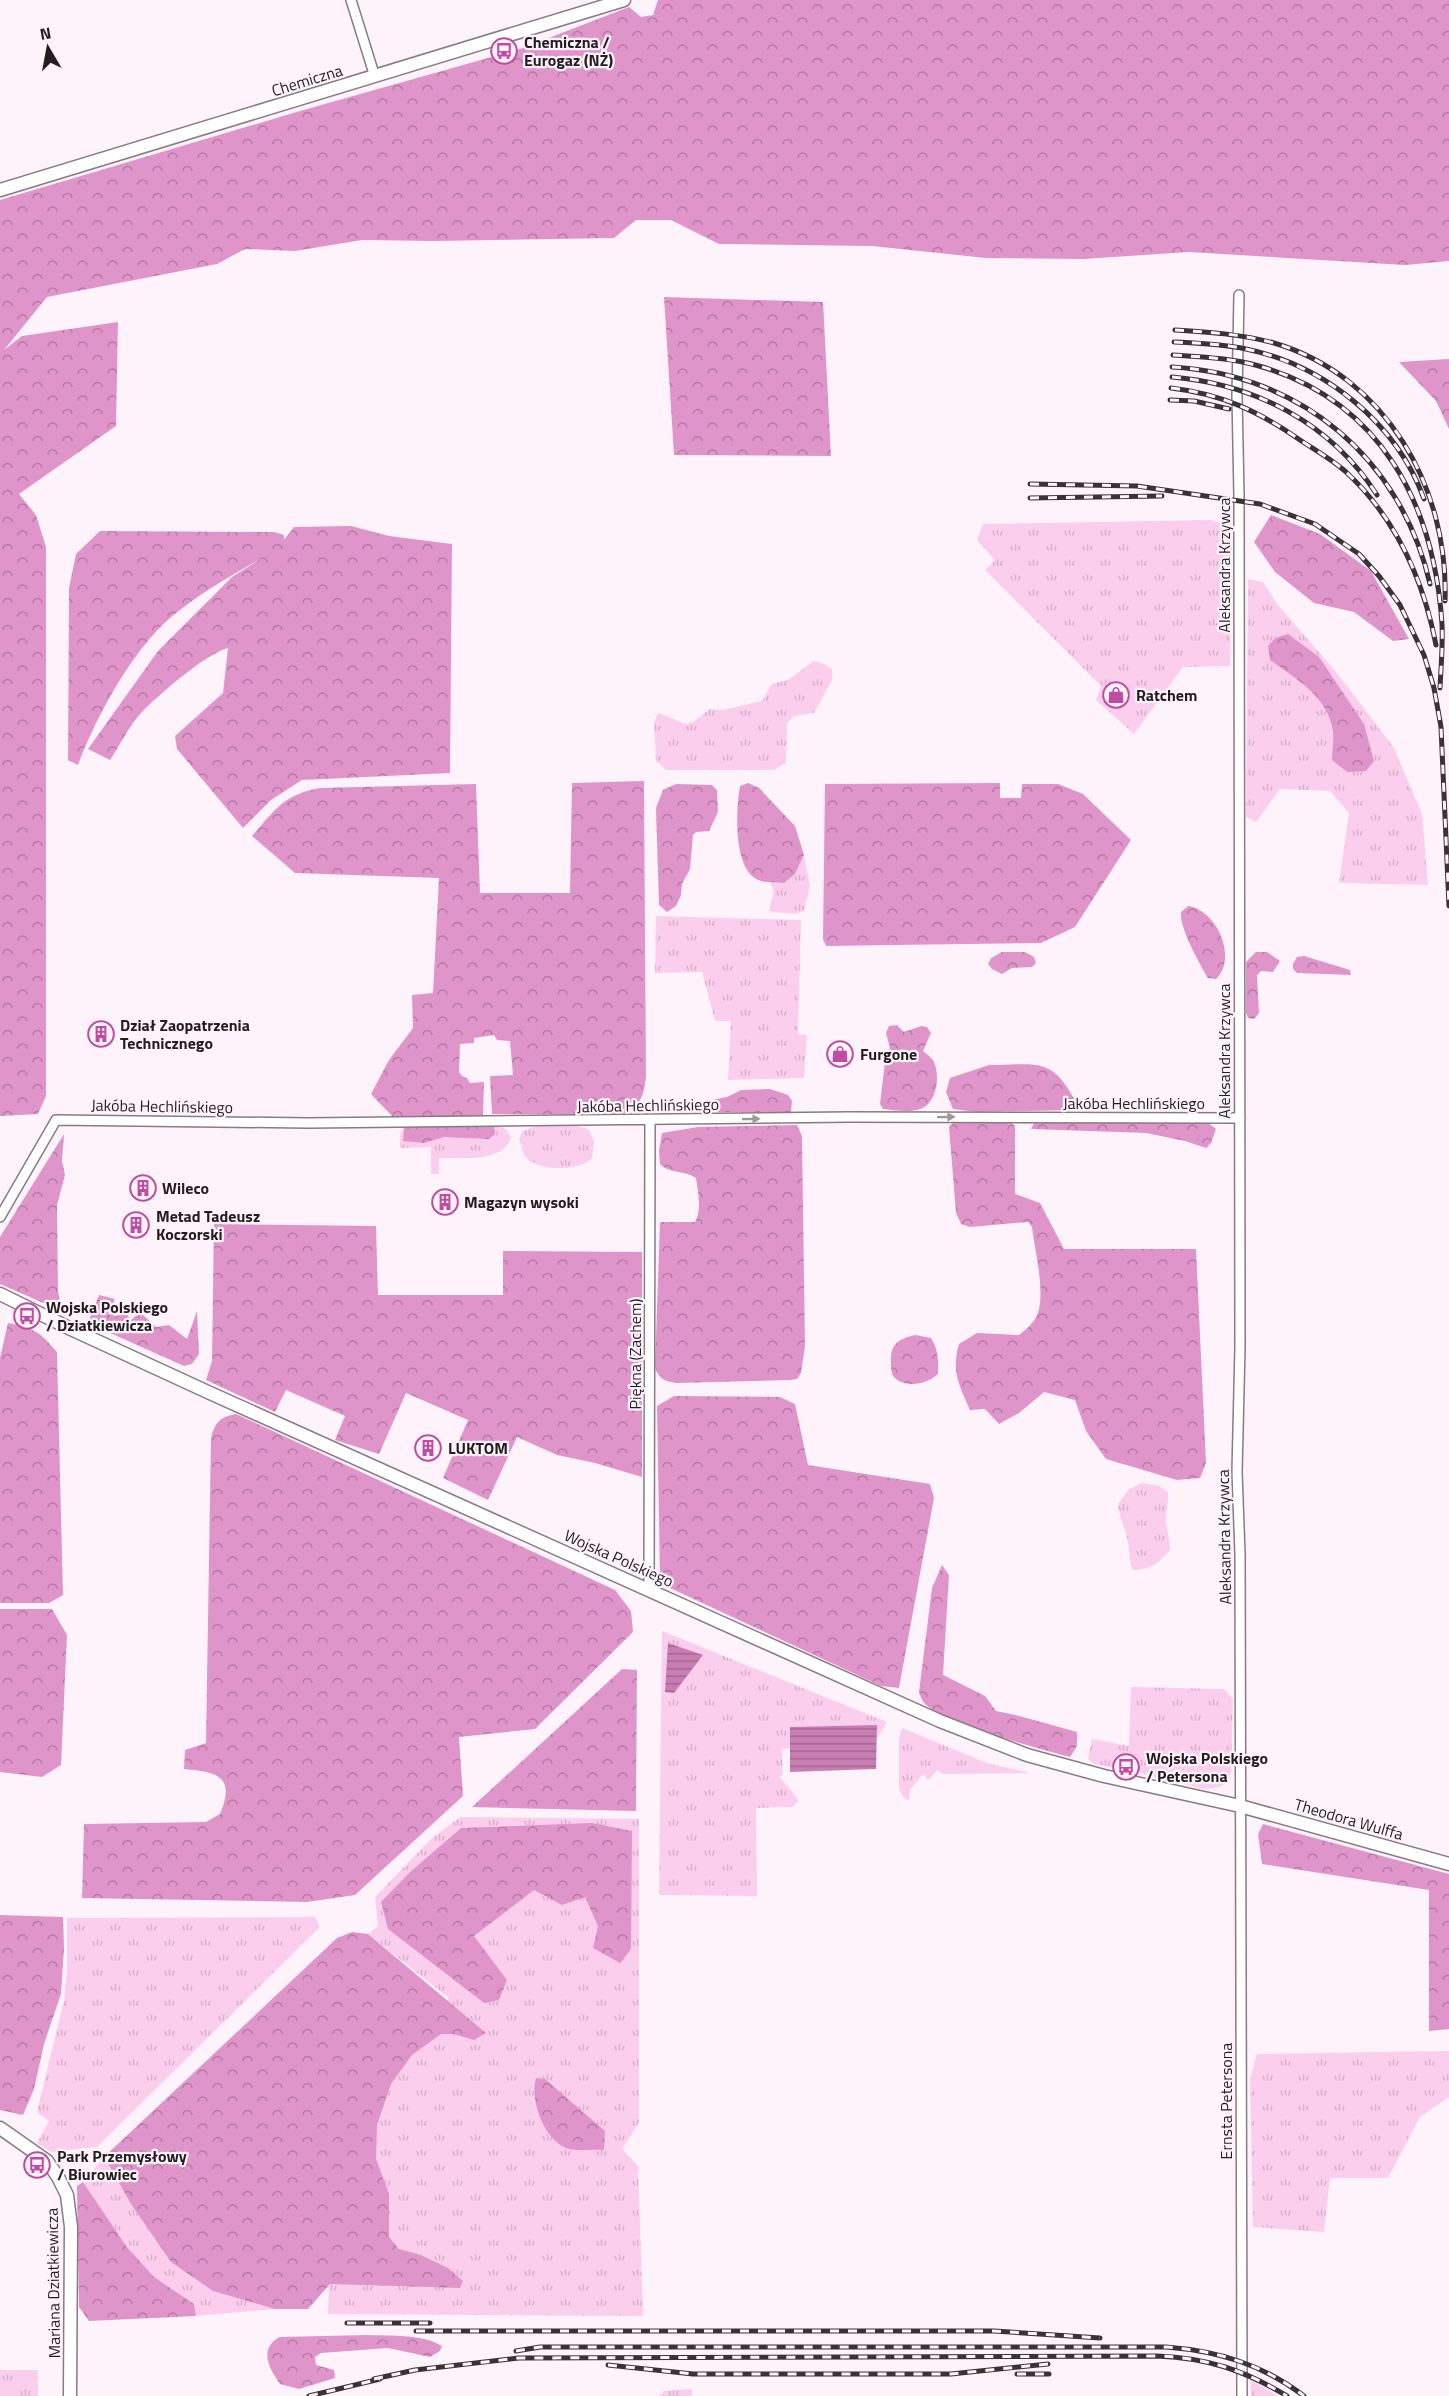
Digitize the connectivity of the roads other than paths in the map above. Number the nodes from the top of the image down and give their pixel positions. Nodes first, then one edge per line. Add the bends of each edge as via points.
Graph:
1 (351, 0) edge
2 (624, 0) edge
3 (375, 77) junction
4 (0, 190) edge
5 (1239, 295) dead end
6 (1240, 1118) junction
7 (650, 1120) junction
8 (0, 1216) edge
9 (0, 1294) edge
10 (649, 1589) junction
11 (1240, 1806) junction
12 (1449, 1864) edge
13 (0, 2128) edge
14 (70, 2396) edge
15 (1242, 2396) edge

1 - 3 street
2 - 3 street, Chemiczna
3 - 4 street, Chemiczna
5 - 6 street, Aleksandra Krzywca
7 -> 6 street, Jakóba Hechlińskiego
6 - 11 street, Aleksandra Krzywca
7 - 8 street, Jakóba Hechlińskiego via 332,1123 56,1120
7 - 10 street, Piękna (Zachem)
9 - 10 street, Wojska Polskiego via 210,1393
10 - 11 street, Wojska Polskiego via 939,1721 1027,1755
11 - 12 street, Theodora Wulffa
11 - 15 street, Ernsta Petersona
13 - 14 street, Mariana Dziatkiewicza via 46,2162 67,2195 71,2227

